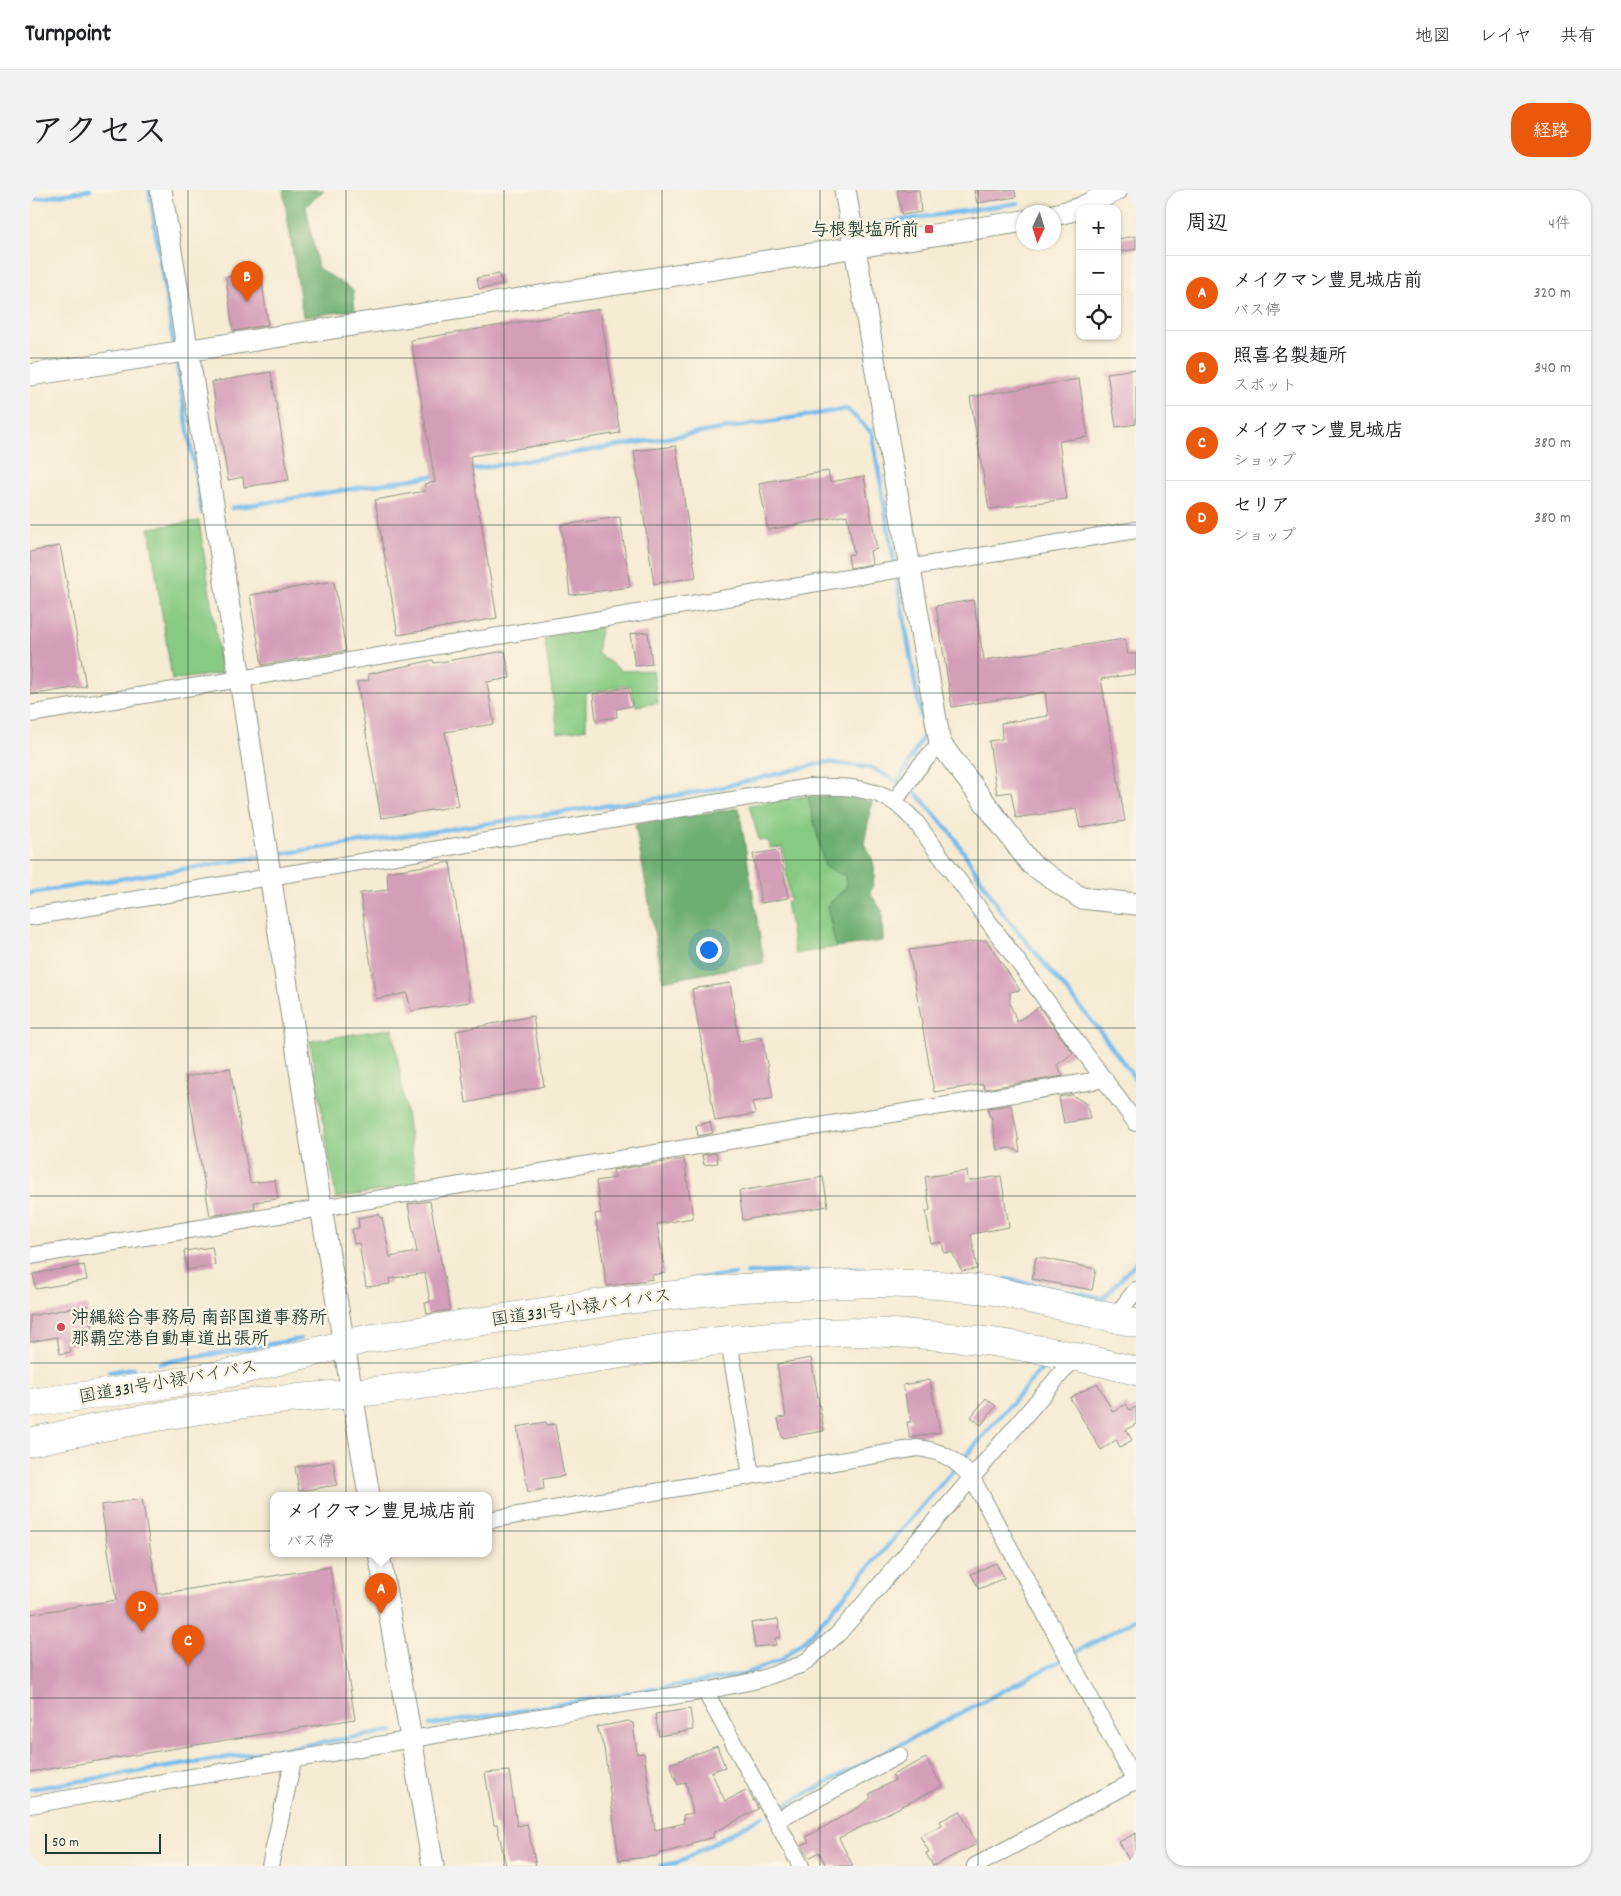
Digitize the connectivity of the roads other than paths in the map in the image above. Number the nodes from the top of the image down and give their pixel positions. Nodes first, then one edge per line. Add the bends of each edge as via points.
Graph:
1 (161, 190) edge
2 (845, 190) edge
3 (1117, 190) edge
4 (1061, 213) edge
5 (1016, 222) edge
6 (854, 246) junction
7 (188, 351) junction
8 (30, 375) edge
9 (1136, 530) edge
10 (909, 568) junction
11 (240, 680) junction
12 (30, 714) edge
13 (940, 743) junction
14 (894, 802) junction
15 (269, 877) junction
16 (1136, 904) edge
17 (30, 917) edge
18 (1105, 1079) junction
19 (1136, 1123) edge
20 (321, 1207) junction
21 (30, 1256) edge
22 (1136, 1290) edge
23 (1126, 1320) edge
24 (730, 1340) junction
25 (344, 1343) junction
26 (1076, 1356) junction
27 (1136, 1371) edge
28 (352, 1393) junction
29 (30, 1403) edge
30 (30, 1442) edge
31 (751, 1475) junction
32 (970, 1475) junction
33 (368, 1492) edge
34 (492, 1519) edge
35 (380, 1557) edge
36 (705, 1691) junction
37 (412, 1740) junction
38 (899, 1755) dead end
39 (292, 1761) junction
40 (1136, 1781) edge
41 (30, 1805) edge
42 (777, 1820) junction
43 (270, 1866) edge
44 (433, 1866) edge
45 (802, 1866) edge
46 (975, 1866) edge

1 - 7 street
2 - 6 street
3 - 4 street via 1078,209
5 - 6 street
6 - 7 street
6 - 10 street
7 - 8 street
7 - 11 street
9 - 10 street
10 - 11 street
10 - 13 street
11 - 12 street
11 - 15 street
13 - 14 street
13 - 16 street via 1031,864 1081,898
14 - 15 street via 869,791 842,786 810,787
14 - 18 street via 915,821
15 - 17 street
15 - 20 street
18 - 19 street
18 - 20 street
20 - 21 street
20 - 25 street
22 - 23 street
23 - 25 highway, 国道331号小禄バイパス via 975,1289 876,1283 817,1284 689,1292 615,1301
24 - 26 highway, 国道331号小禄バイパス via 820,1333 930,1336 1007,1344
24 - 28 highway, 国道331号小禄バイパス
24 - 31 street
25 - 28 street
25 - 29 highway, 国道331号小禄バイパス via 211,1377
26 - 27 highway, 国道331号小禄バイパス
26 - 32 street
28 - 30 highway, 国道331号小禄バイパス via 252,1403
28 - 33 street
31 - 32 street via 917,1448 933,1450 951,1458
31 - 34 street
32 - 36 street via 825,1647 803,1664 779,1674
32 - 40 street
35 - 37 street
36 - 37 street
36 - 42 street
37 - 39 street
37 - 44 street
38 - 42 street
39 - 41 street
39 - 43 street
40 - 46 street
42 - 45 street

